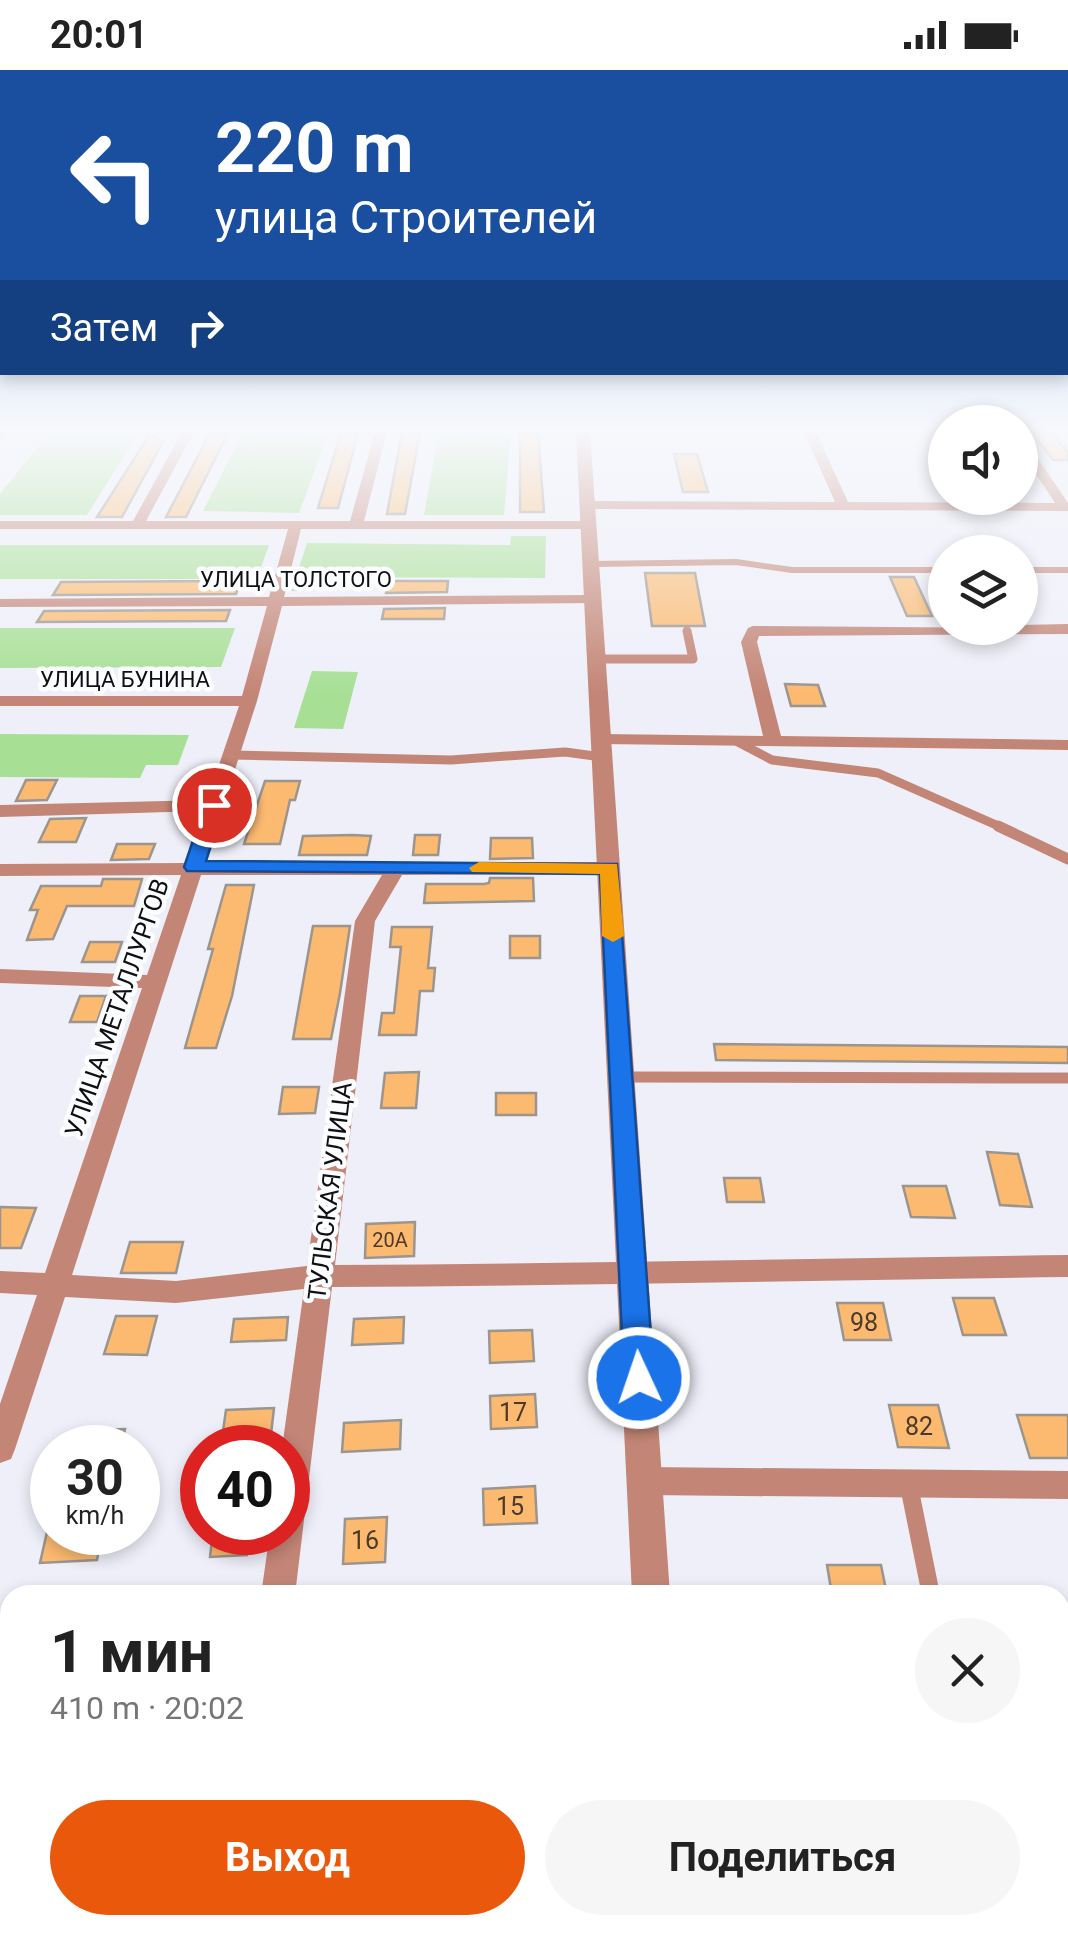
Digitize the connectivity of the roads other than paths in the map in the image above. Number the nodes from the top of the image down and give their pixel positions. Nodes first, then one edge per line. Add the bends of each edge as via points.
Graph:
1 (140, 519) edge
2 (357, 519) edge
3 (484, 519) edge
4 (588, 519) edge
5 (296, 524) junction
6 (356, 524) junction
7 (0, 525) edge
8 (137, 525) junction
9 (592, 564) junction
10 (928, 570) edge
11 (1038, 570) edge
12 (1068, 570) edge
13 (592, 600) junction
14 (272, 602) junction
15 (0, 603) edge
16 (1068, 629) edge
17 (687, 632) dead end
18 (596, 659) junction
19 (249, 701) junction
20 (0, 702) edge
21 (736, 741) junction
22 (773, 741) junction
23 (1068, 745) edge
24 (602, 748) junction
25 (232, 755) junction
26 (214, 805) junction
27 (0, 811) edge
28 (1068, 858) edge
29 (194, 867) junction
30 (396, 868) junction
31 (610, 868) junction
32 (0, 870) edge
33 (0, 976) edge
34 (155, 982) junction
35 (621, 1077) junction
36 (1068, 1078) edge
37 (1068, 1266) edge
38 (633, 1275) junction
39 (319, 1276) junction
40 (0, 1282) edge
41 (53, 1288) junction
42 (300, 1425) edge
43 (0, 1449) edge
44 (645, 1481) junction
45 (909, 1484) junction
46 (1068, 1486) edge
47 (283, 1555) edge
48 (279, 1585) edge
49 (650, 1585) edge
50 (929, 1585) edge

1 - 8 street
2 - 6 street
3 - 6 street
4 - 9 street
5 - 6 street
5 - 8 street
5 - 14 street, УЛИЦА МЕТАЛЛУРГОВ
7 - 8 street
9 - 10 lane
9 - 13 street
11 - 12 lane
13 - 14 street, УЛИЦА ТОЛСТОГО
13 - 18 street
14 - 15 street, УЛИЦА ТОЛСТОГО
14 - 19 street, УЛИЦА МЕТАЛЛУРГОВ
16 - 22 street via 753,631 749,642
17 - 18 lane via 693,659
18 - 24 street
19 - 20 street, УЛИЦА БУНИНА
19 - 25 street, УЛИЦА МЕТАЛЛУРГОВ
21 - 22 street
21 - 24 street
21 - 28 lane via 772,760 908,782
22 - 23 street
24 - 25 lane via 451,760
24 - 31 street
25 - 26 street, УЛИЦА МЕТАЛЛУРГОВ
26 - 27 street
26 - 29 street, УЛИЦА МЕТАЛЛУРГОВ
29 - 30 street
29 - 32 street
29 - 34 street, УЛИЦА МЕТАЛЛУРГОВ
30 - 31 street
30 - 39 street, ТУЛЬСКАЯ УЛИЦА via 365,921
31 - 35 street
33 - 34 street
34 - 41 street, УЛИЦА МЕТАЛЛУРГОВ
35 - 36 lane
35 - 38 street
37 - 38 street
38 - 39 street
38 - 44 street
39 - 41 street via 176,1292
39 - 42 street, ТУЛЬСКАЯ УЛИЦА
40 - 41 street
41 - 43 street, УЛИЦА МЕТАЛЛУРГОВ
44 - 45 street
44 - 49 street
45 - 46 street
45 - 50 lane
47 - 48 street

